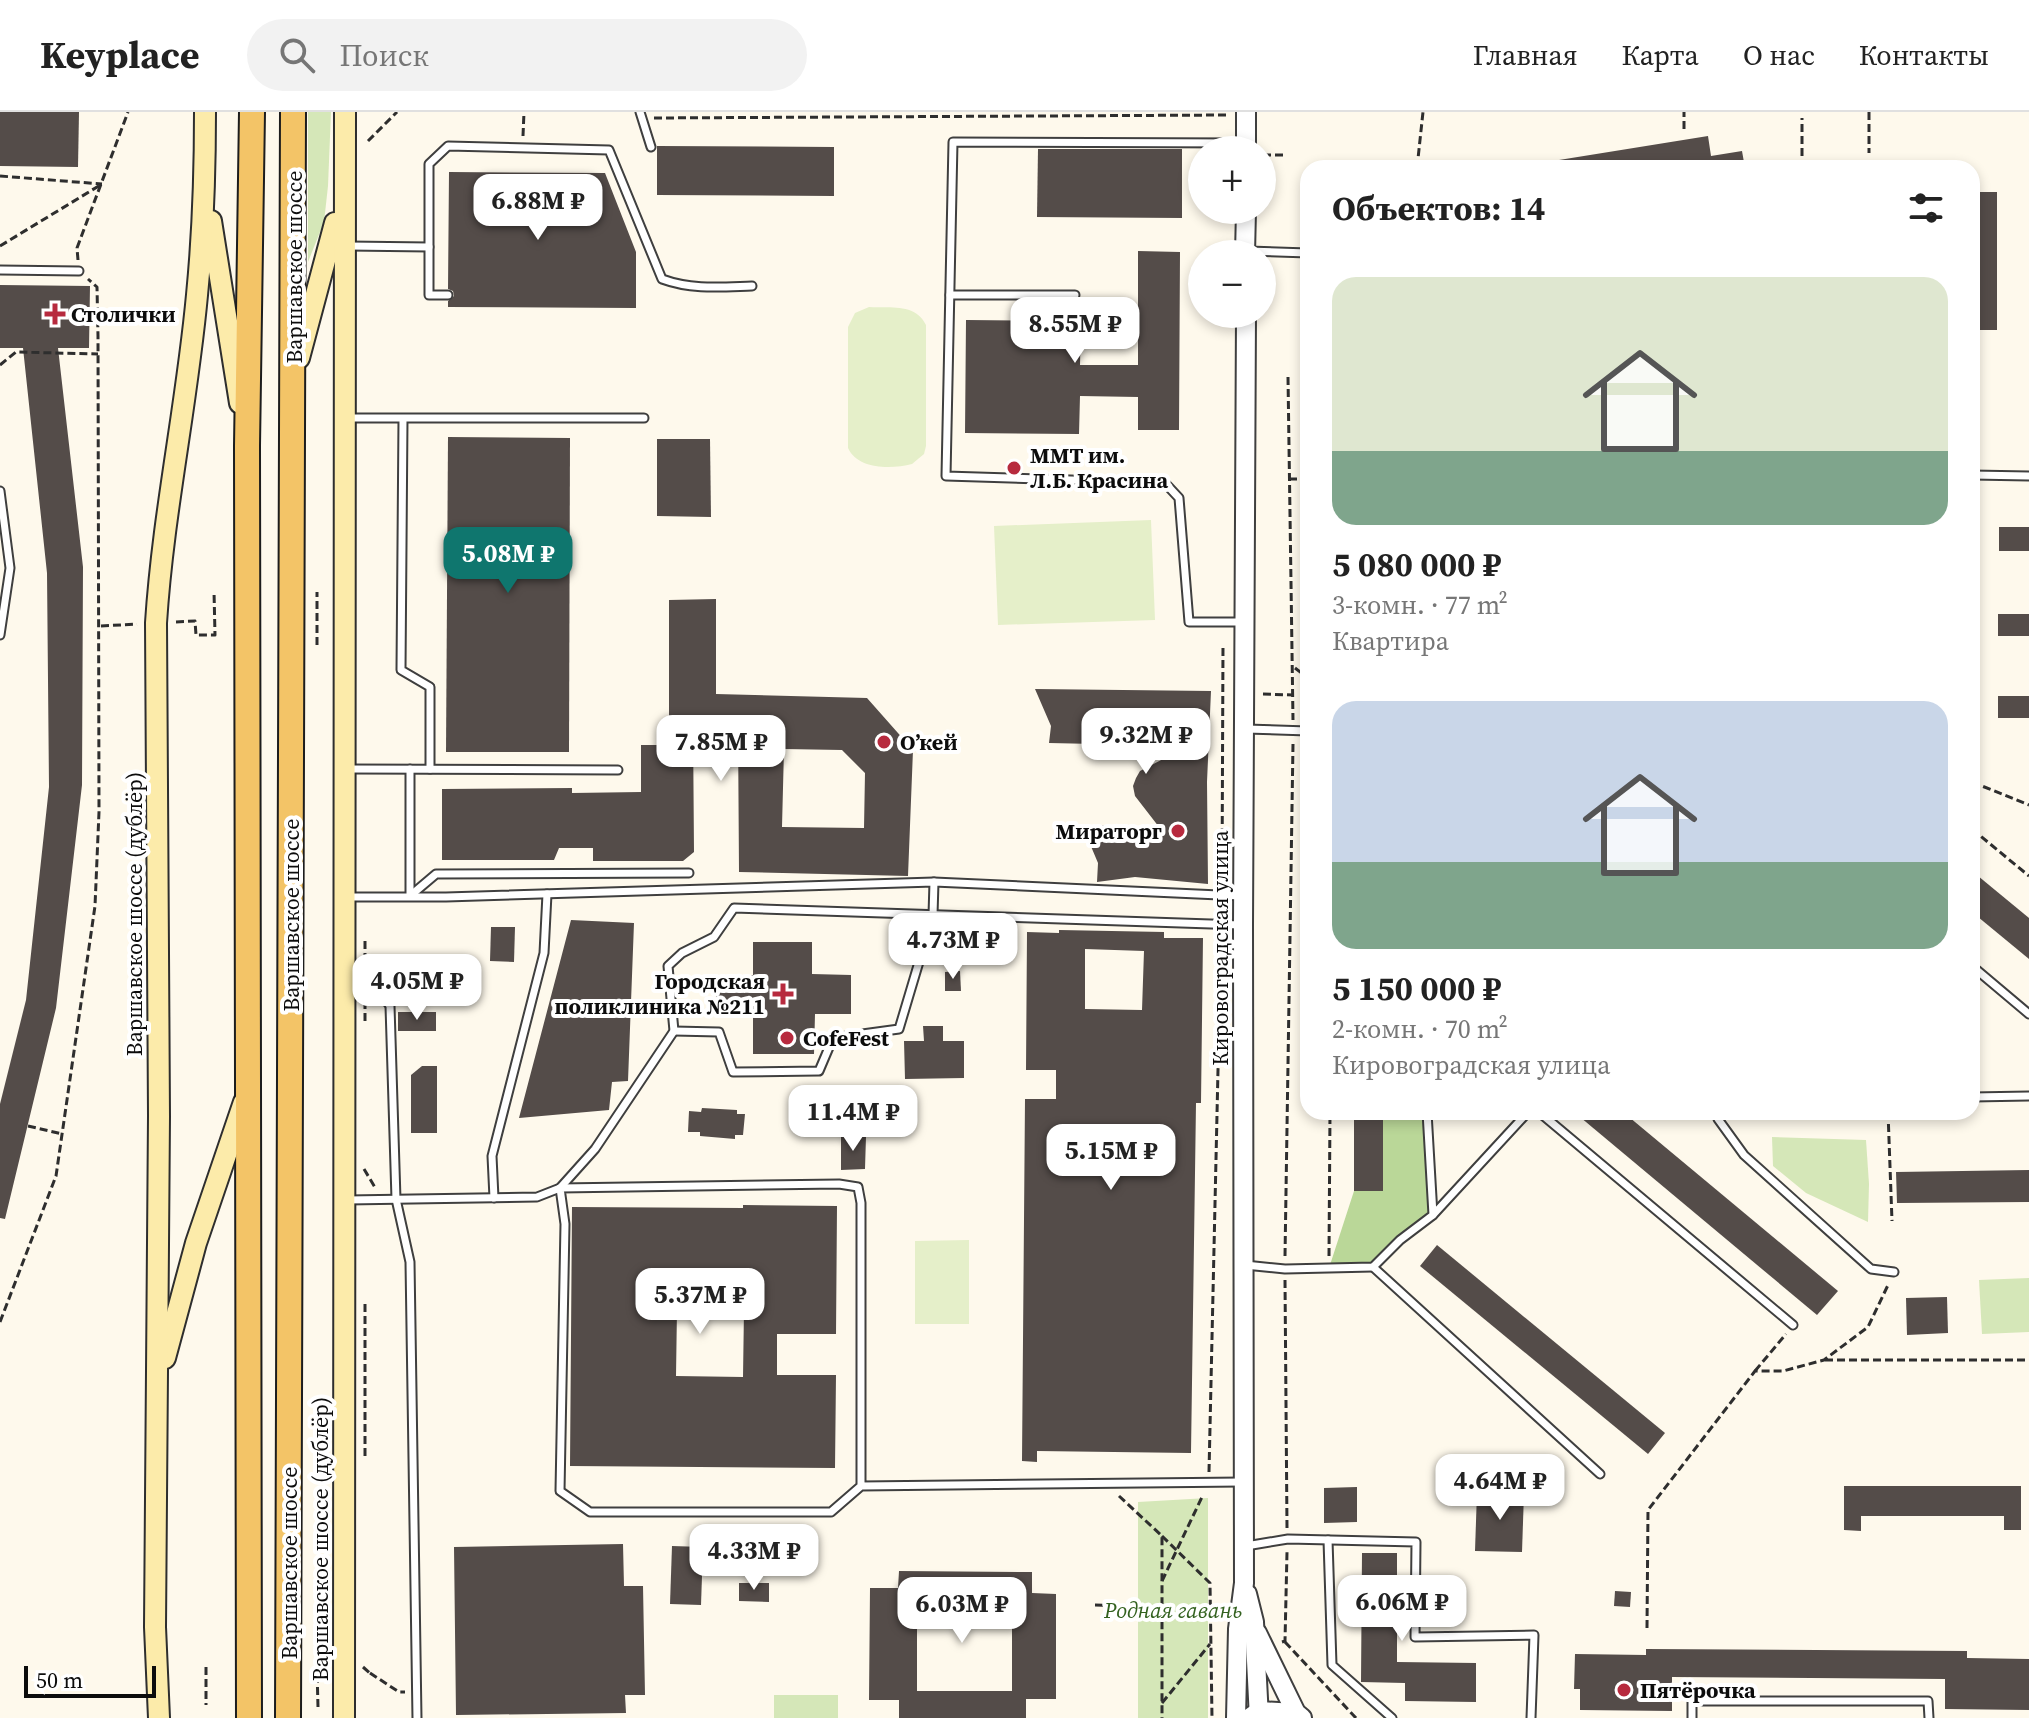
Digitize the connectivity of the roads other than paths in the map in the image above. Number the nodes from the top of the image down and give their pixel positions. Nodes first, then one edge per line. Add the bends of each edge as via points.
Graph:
1 (205, 112) edge
2 (252, 112) edge
3 (293, 112) edge
4 (345, 112) edge
5 (1240, 113) edge
6 (640, 115) edge
7 (1244, 136) edge
8 (1188, 145) edge
9 (651, 147) dead end
10 (344, 176) junction
11 (205, 186) junction
12 (343, 246) junction
13 (429, 247) junction
14 (1276, 253) edge
15 (1300, 253) edge
16 (0, 270) edge
17 (79, 271) road end
18 (752, 286) dead end
19 (448, 295) dead end
20 (950, 295) junction
21 (1075, 295) dead end
22 (1246, 328) edge
23 (294, 379) junction
24 (344, 418) junction
25 (644, 418) dead end
26 (403, 419) junction
27 (247, 446) junction
28 (1980, 475) edge
29 (2029, 476) edge
30 (0, 491) edge
31 (1245, 622) junction
32 (0, 635) edge
33 (1246, 729) junction
34 (1300, 730) edge
35 (343, 769) junction
36 (410, 769) junction
37 (430, 769) junction
38 (618, 770) dead end
39 (689, 873) dead end
40 (934, 882) junction
41 (547, 894) junction
42 (410, 896) junction
43 (1243, 896) junction
44 (343, 897) junction
45 (933, 915) junction
46 (1243, 926) junction
47 (1980, 973) edge
48 (345, 977) junction
49 (2029, 1014) edge
50 (674, 1031) junction
51 (248, 1093) junction
52 (2029, 1096) edge
53 (1980, 1097) edge
54 (1427, 1120) edge
55 (1521, 1120) edge
56 (1549, 1120) edge
57 (1719, 1120) edge
58 (560, 1188) junction
59 (494, 1198) junction
60 (396, 1199) junction
61 (345, 1200) junction
62 (1433, 1215) junction
63 (1243, 1265) junction
64 (1373, 1267) junction
65 (1894, 1272) road end
66 (1793, 1325) road end
67 (157, 1389) junction
68 (1600, 1474) dead end
69 (1245, 1482) junction
70 (861, 1486) junction
71 (1328, 1540) junction
72 (1244, 1547) junction
73 (1244, 1583) junction
74 (1254, 1622) junction
75 (1299, 1715) edge
76 (1255, 1716) edge
77 (159, 1718) edge
78 (249, 1718) edge
79 (288, 1718) edge
80 (344, 1718) edge
81 (417, 1718) edge
82 (1236, 1718) edge
83 (1392, 1718) edge
84 (1531, 1718) edge
85 (1692, 1718) edge
86 (1929, 1718) edge

1 - 11 main road, Варшавское шоссе (дублёр)
2 - 27 main road, Варшавское шоссе
3 - 23 main road, Варшавское шоссе
4 - 10 main road, Варшавское шоссе (дублёр)
5 - 7 street
6 - 9 lane
8 - 20 lane via 953,142
10 - 12 main road, Варшавское шоссе (дублёр)
10 - 23 main road
11 - 27 main road
11 - 67 main road, Варшавское шоссе (дублёр) via 197,297 156,623
12 - 13 lane
12 - 24 main road, Варшавское шоссе (дублёр)
13 - 18 lane via 429,164 448,146 609,150 662,279 702,288
13 - 19 lane via 429,295
14 - 15 lane
16 - 17 lane
20 - 21 lane
20 - 31 lane via 946,476 1165,483 1179,498 1189,622
22 - 31 street, Кировоградская улица
23 - 79 main road, Варшавское шоссе
24 - 26 lane
24 - 35 main road, Варшавское шоссе (дублёр)
25 - 26 lane
26 - 37 lane via 401,670 430,687
27 - 51 main road, Варшавское шоссе
28 - 29 lane
30 - 32 lane via 10,568
31 - 33 street, Кировоградская улица
33 - 34 lane
33 - 43 street, Кировоградская улица
35 - 36 lane
35 - 44 main road, Варшавское шоссе (дублёр)
36 - 37 lane
36 - 42 lane
37 - 38 lane
39 - 42 lane via 436,874
40 - 41 lane
40 - 43 lane
40 - 45 lane
41 - 42 lane
41 - 59 lane via 544,953 492,1156
42 - 44 lane
43 - 46 street, Кировоградская улица
44 - 48 main road, Варшавское шоссе (дублёр)
45 - 46 lane
45 - 50 lane via 734,908 714,937 668,966
45 - 50 lane via 899,1029 833,1038 819,1071 733,1072 719,1032
46 - 63 street, Кировоградская улица
47 - 49 lane
48 - 60 lane via 351,987 382,995 390,1006
48 - 61 main road, Варшавское шоссе (дублёр)
50 - 58 lane via 595,1149
51 - 67 main road via 196,1243
51 - 78 main road, Варшавское шоссе
52 - 53 lane
54 - 62 lane
55 - 62 lane
56 - 66 lane
57 - 65 lane via 1744,1155 1871,1269
58 - 59 lane via 537,1197
58 - 70 lane via 858,1187
58 - 70 lane via 565,1224 560,1491 590,1512 831,1512
59 - 60 lane
60 - 61 lane
60 - 81 lane via 410,1262
61 - 80 main road, Варшавское шоссе (дублёр)
62 - 64 lane
63 - 64 lane
63 - 69 street, Кировоградская улица
64 - 68 lane
67 - 77 main road, Варшавское шоссе (дублёр)
69 - 70 lane
69 - 72 street, Кировоградская улица
71 - 72 lane via 1288,1539
71 - 83 lane via 1332,1665
71 - 84 lane via 1416,1542 1415,1637 1534,1635
72 - 73 street, Кировоградская улица
73 - 74 street, Кировоградская улица
73 - 82 street, Кировоградская улица
74 - 75 street
74 - 76 street, Кировоградская улица
75 - 76 street
85 - 86 lane via 1692,1701 1928,1701

